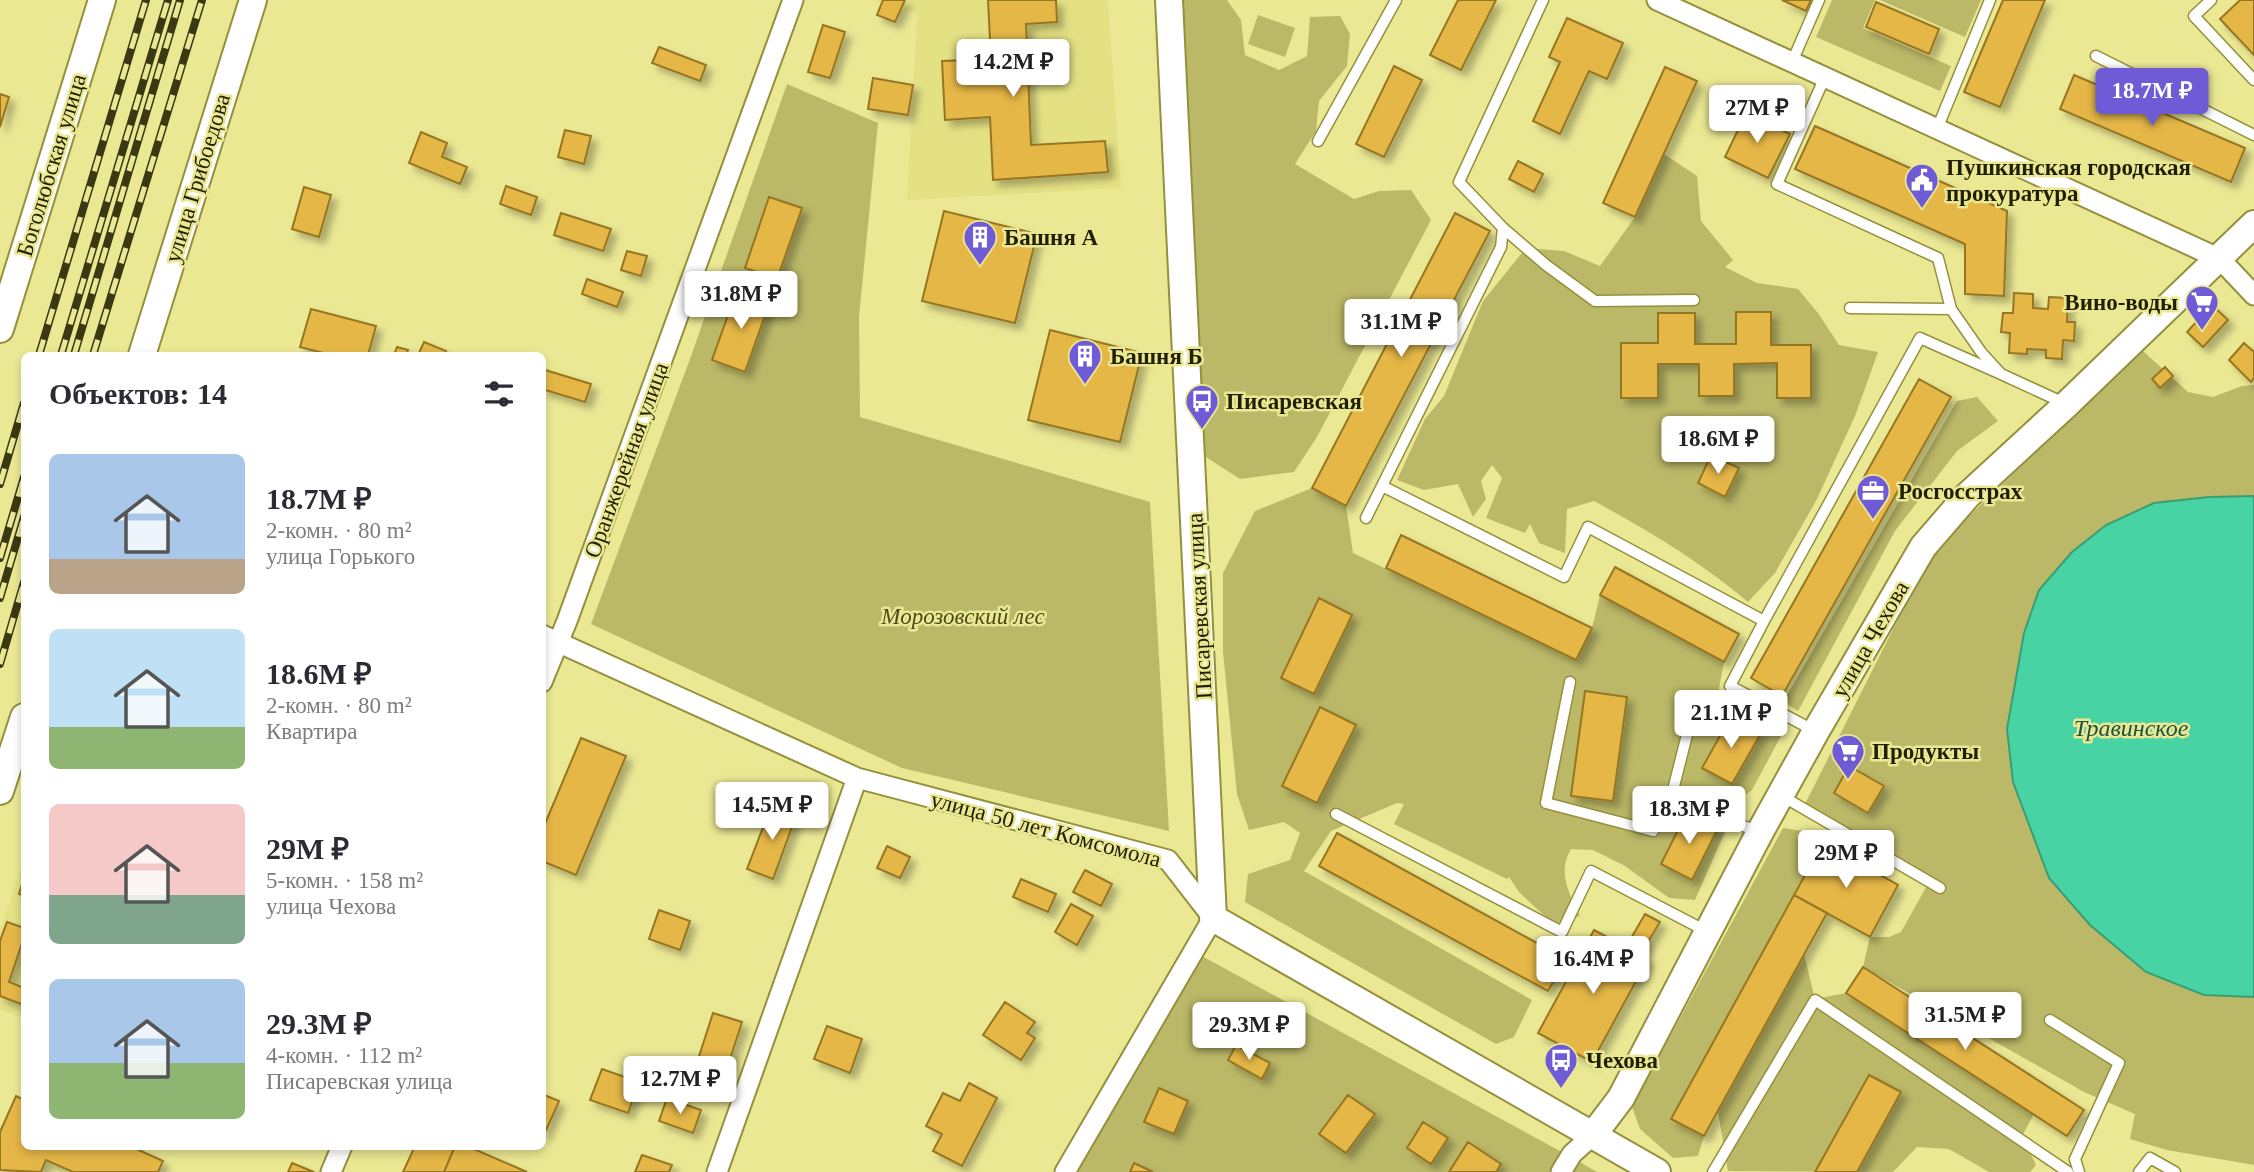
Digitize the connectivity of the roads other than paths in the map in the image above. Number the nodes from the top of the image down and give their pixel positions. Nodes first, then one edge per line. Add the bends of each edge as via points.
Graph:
1 (102, 0) edge
2 (253, 0) edge
3 (793, 0) edge
4 (1170, 0) edge
5 (1396, 0) edge
6 (1543, 0) edge
7 (1657, 0) edge
8 (1819, 0) edge
9 (1990, 0) edge
10 (2211, 0) edge
11 (2096, 56) dead end
12 (1792, 62) junction
13 (1825, 77) junction
14 (2254, 80) edge
15 (1937, 129) junction
16 (2254, 135) edge
17 (1318, 141) dead end
18 (2254, 224) edge
19 (1503, 228) junction
20 (2220, 259) junction
21 (2254, 295) edge
22 (1694, 300) dead end
23 (1850, 308) dead end
24 (1951, 309) junction
25 (0, 329) edge
26 (143, 352) edge
27 (2001, 374) junction
28 (2067, 404) junction
29 (1382, 486) junction
30 (1366, 518) dead end
31 (1763, 621) junction
32 (551, 638) edge
33 (546, 662) edge
34 (1570, 682) dead end
35 (1693, 711) dead end
36 (21, 726) edge
37 (1816, 731) junction
38 (857, 778) junction
39 (0, 791) edge
40 (1781, 796) junction
41 (1671, 798) junction
42 (1336, 814) dead end
43 (1760, 832) junction
44 (1941, 888) dead end
45 (1213, 918) junction
46 (1708, 932) junction
47 (2050, 1020) dead end
48 (1593, 1135) junction
49 (340, 1150) edge
50 (331, 1172) edge
51 (717, 1172) edge
52 (1065, 1172) edge
53 (1560, 1172) edge
54 (1657, 1172) edge
55 (1713, 1172) edge
56 (2068, 1172) edge
57 (2079, 1172) edge
58 (2139, 1172) edge
59 (2175, 1172) edge

1 - 25 street, Боголюбская улица
2 - 26 street, улица Грибоедова
3 - 32 street, Оранжерейная улица
4 - 45 street, Писаревская улица
5 - 17 lane
6 - 19 lane via 1460,182
7 - 12 street
8 - 12 lane
9 - 15 lane
10 - 14 lane via 2194,16
11 - 16 lane
12 - 13 street
13 - 15 street
13 - 24 lane via 1777,184 1938,258
15 - 20 street
18 - 20 street, улица Чехова
19 - 22 lane via 1595,302
19 - 29 lane via 1500,247
20 - 21 street
20 - 28 street, улица Чехова
23 - 24 lane
24 - 27 lane
27 - 28 lane
27 - 31 lane via 1920,338
28 - 37 street, улица Чехова via 1967,496 1923,547
29 - 30 lane
29 - 31 lane via 1564,577 1588,527
31 - 37 lane via 1730,686
32 - 33 street, Оранжерейная улица
32 - 38 street, улица 50 лет Комсомола
34 - 41 lane via 1546,803 1653,831
35 - 41 lane
36 - 39 street
37 - 40 street, улица Чехова
38 - 45 street, улица 50 лет Комсомола via 1168,860
38 - 51 street
40 - 43 street, улица Чехова
40 - 44 lane
41 - 43 lane
42 - 46 lane via 1562,932 1591,871
43 - 46 street, улица Чехова
45 - 48 street, улица 50 лет Комсомола
45 - 52 street
46 - 48 street, улица Чехова via 1621,1098
47 - 57 lane via 2119,1063 2075,1159
48 - 53 street
48 - 54 street, улица 50 лет Комсомола
49 - 50 street
55 - 56 lane via 1815,1000
58 - 59 lane via 2150,1158

